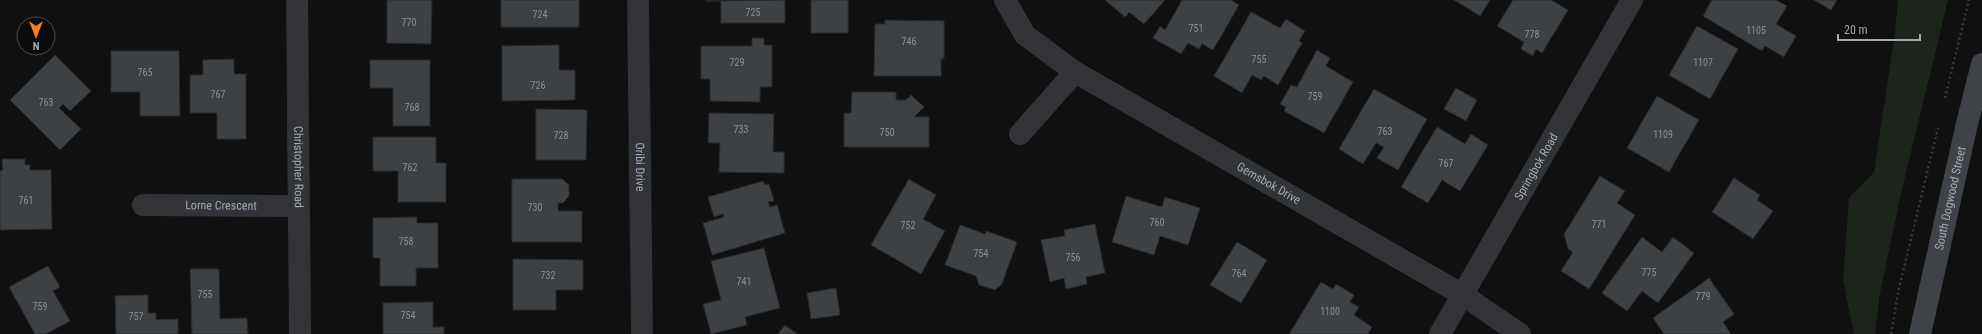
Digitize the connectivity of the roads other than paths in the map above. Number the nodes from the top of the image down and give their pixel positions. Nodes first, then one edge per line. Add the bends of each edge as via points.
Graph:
1 (297, 0) edge
2 (638, 0) edge
3 (1005, 0) edge
4 (1632, 0) edge
5 (1982, 64) edge
6 (1075, 72) junction
7 (1020, 134) dead end
8 (143, 205) dead end
9 (298, 206) junction
10 (1463, 295) junction
11 (300, 334) edge
12 (642, 334) edge
13 (1440, 334) edge
14 (1520, 334) edge
15 (1920, 334) edge

1 - 9 street, Christopher Road
2 - 12 street, Oribi Drive
3 - 6 street, Gemsbok Drive via 1025,35
4 - 10 street, Springbok Road
5 - 15 main road, South Dogwood Street
6 - 7 street
6 - 10 street, Gemsbok Drive
8 - 9 street, Lorne Crescent
9 - 11 street, Christopher Road
10 - 13 street, Springbok Road
10 - 14 street, Gemsbok Drive

